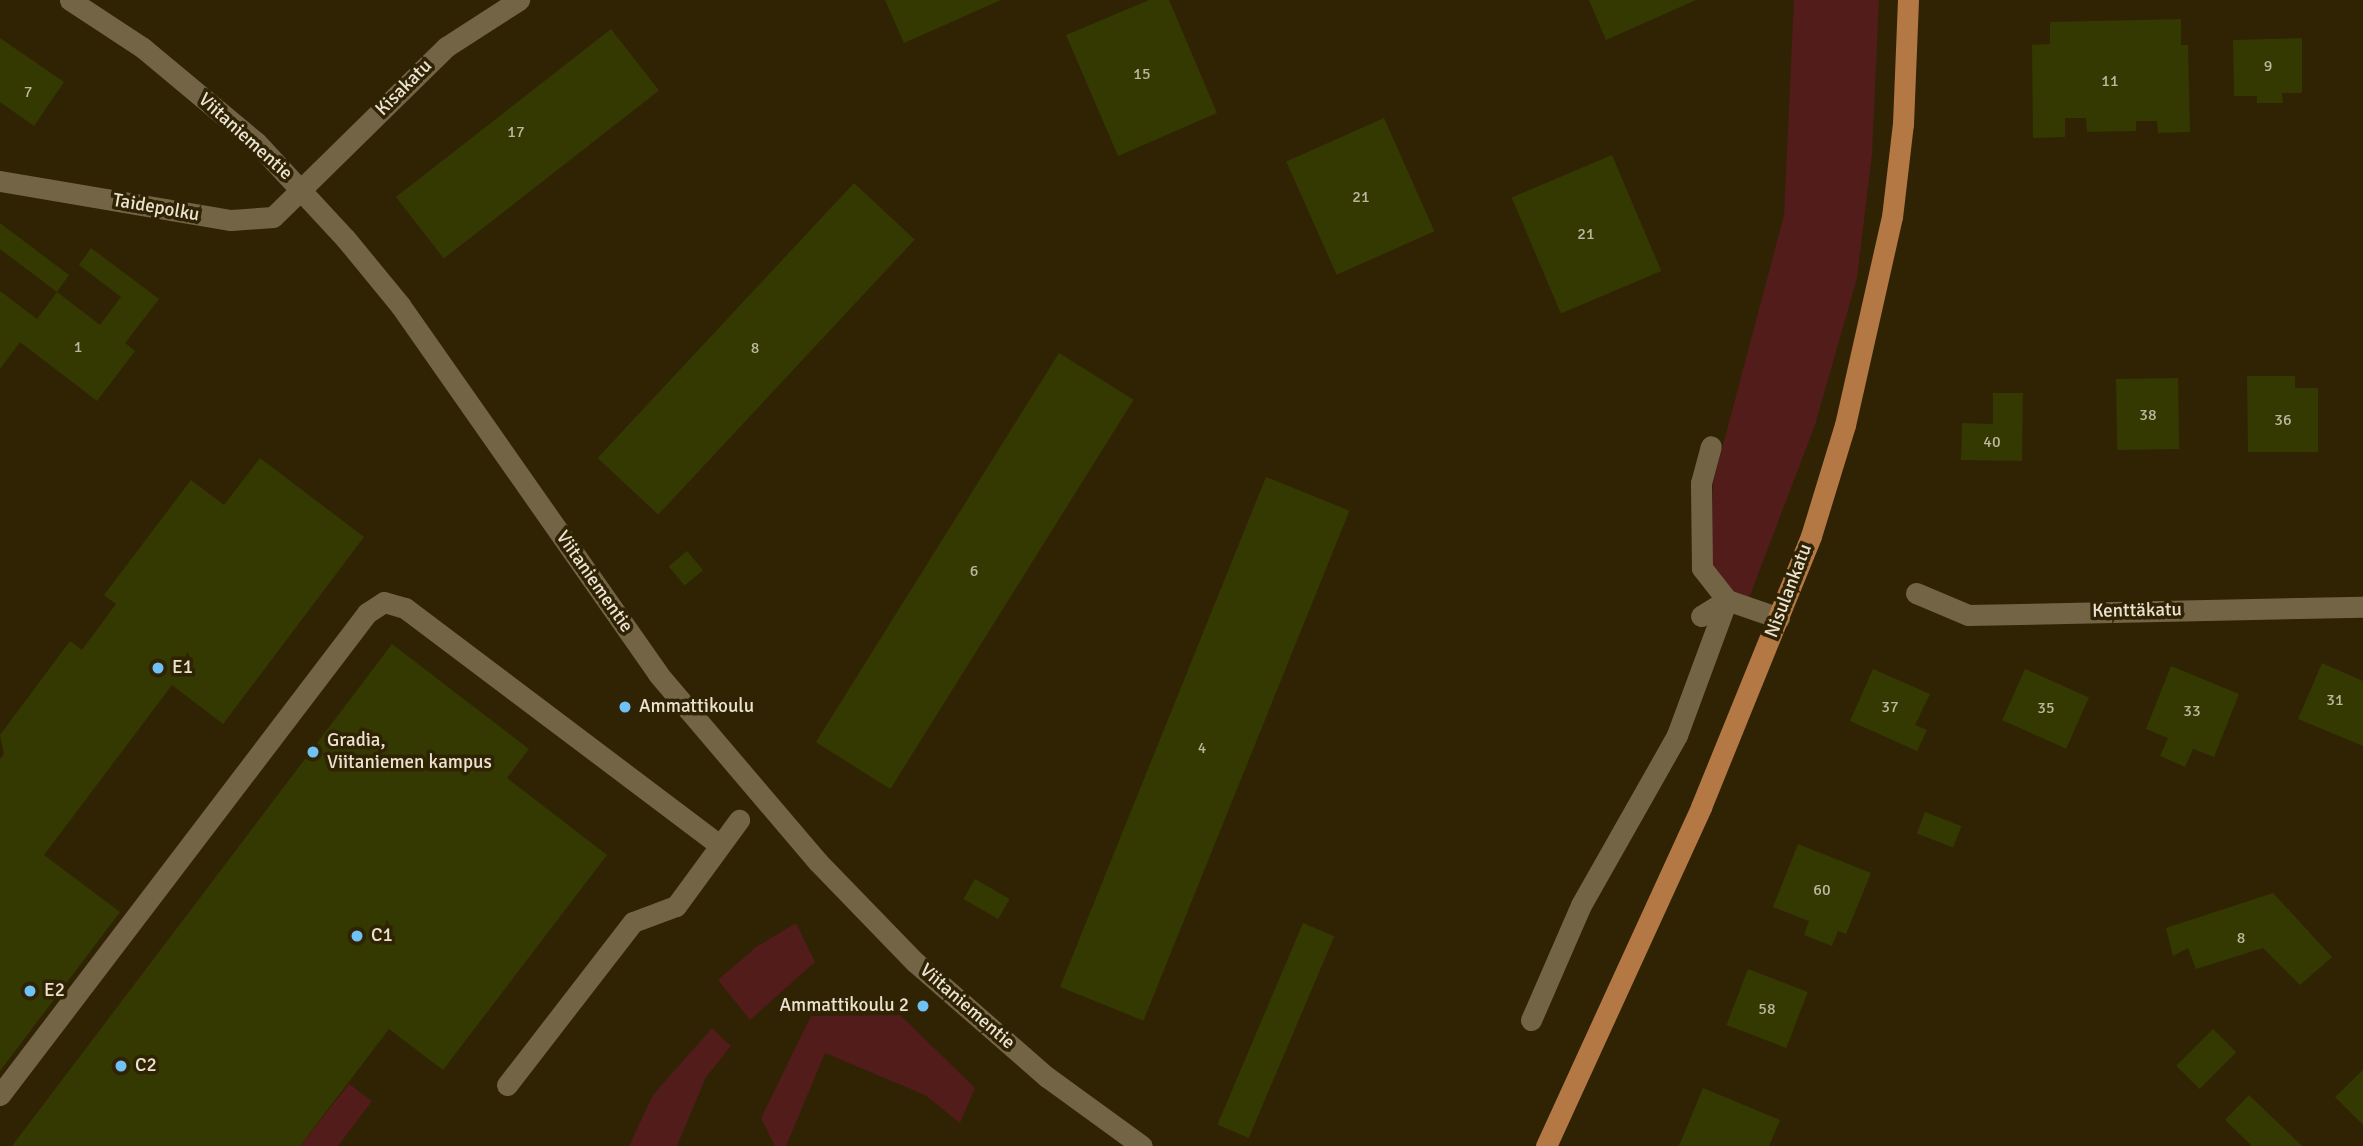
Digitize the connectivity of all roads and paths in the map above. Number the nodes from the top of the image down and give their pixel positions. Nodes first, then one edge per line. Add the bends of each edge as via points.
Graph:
1 (70, 0) edge
2 (519, 0) edge
3 (1908, 0) edge
4 (0, 181) edge
5 (302, 190) junction
6 (1711, 446) dead end
7 (1916, 593) dead end
8 (1727, 600) junction
9 (2363, 607) edge
10 (1701, 616) dead end
11 (1779, 618) junction
12 (739, 820) dead end
13 (720, 845) junction
14 (1531, 1020) dead end
15 (508, 1085) dead end
16 (0, 1095) edge
17 (1142, 1146) edge
18 (1546, 1146) edge

1 - 5 street, Viitaniementie via 143,48 256,142
2 - 5 street, Kisakatu via 446,47
3 - 11 main road, Nisulankatu via 1903,124 1875,305 1845,425
4 - 5 street, Taidepolku via 231,220 273,217
5 - 17 street, Viitaniementie via 400,305 658,674 801,842 915,962 1047,1077
6 - 8 street via 1701,484 1702,568
7 - 9 street, Kenttäkatu via 1968,615
8 - 10 street
8 - 11 street
8 - 14 street via 1677,735 1581,905
11 - 18 main road, Nisulankatu via 1701,807
12 - 13 street
13 - 15 street via 676,906 633,922
13 - 16 street via 405,608 384,602 367,613

